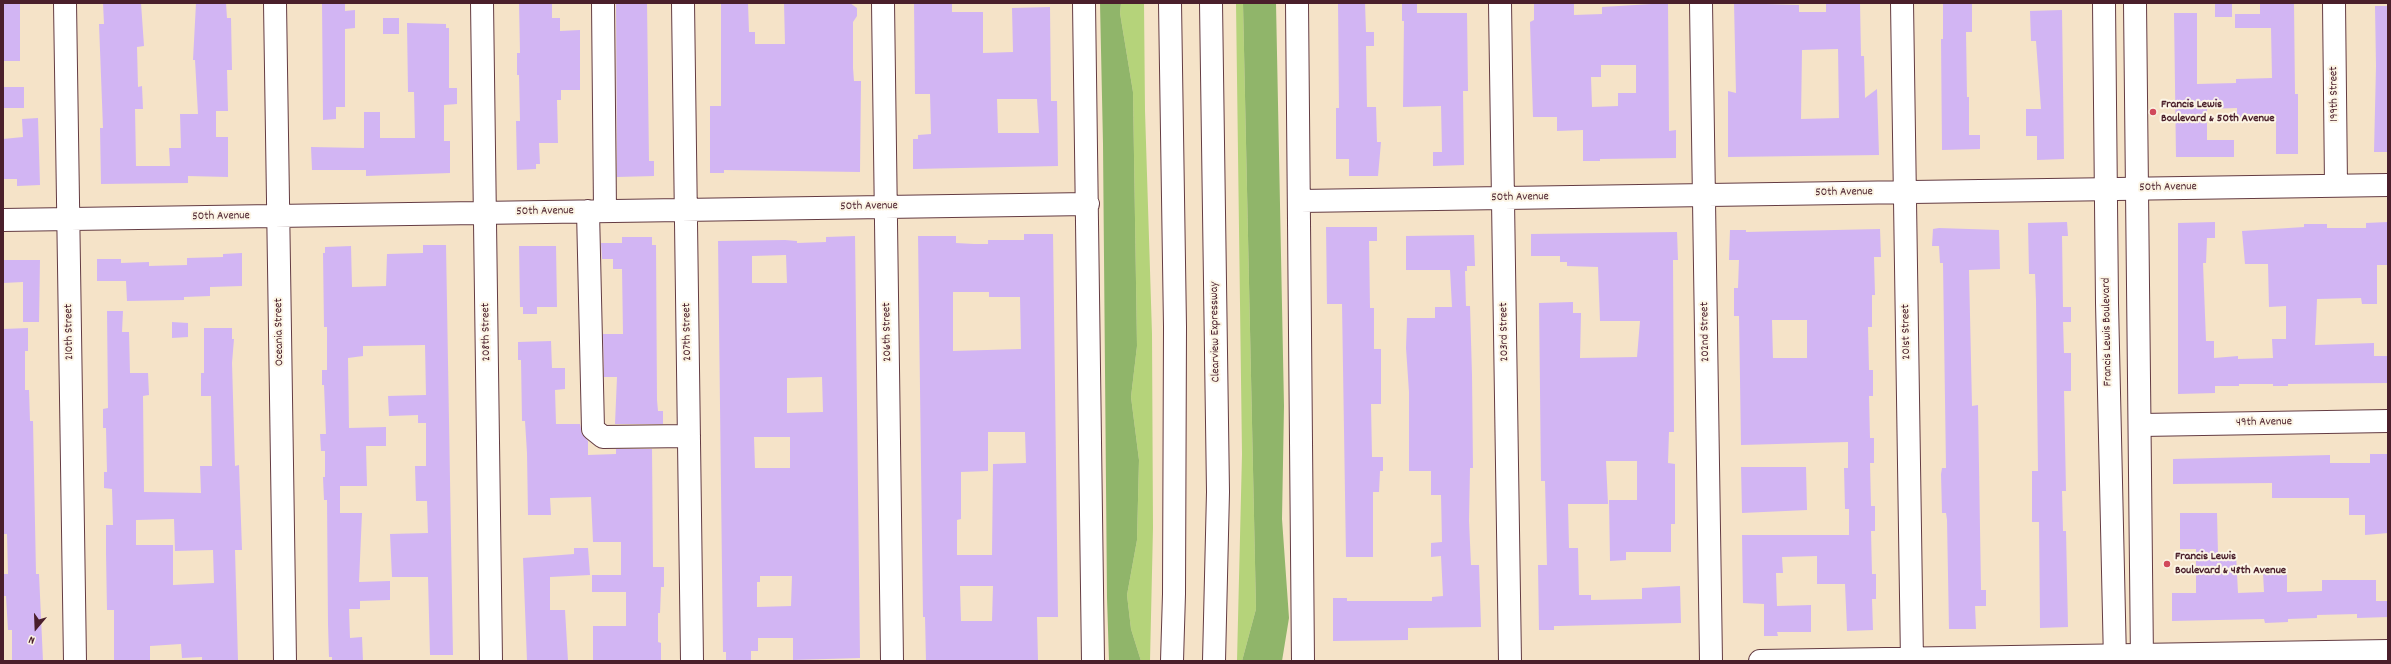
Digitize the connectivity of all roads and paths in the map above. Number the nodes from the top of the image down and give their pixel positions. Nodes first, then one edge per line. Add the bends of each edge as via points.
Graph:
1 (65, 3) edge
2 (275, 3) edge
3 (482, 3) edge
4 (603, 3) edge
5 (683, 3) edge
6 (883, 3) edge
7 (1084, 3) edge
8 (1170, 3) edge
9 (1211, 3) edge
10 (1297, 3) edge
11 (1500, 3) edge
12 (1701, 3) edge
13 (1902, 3) edge
14 (2104, 3) edge
15 (2135, 3) edge
16 (2334, 3) edge
17 (2388, 184) edge
18 (2336, 186) junction
19 (2106, 189) junction
20 (2137, 189) junction
21 (1906, 192) junction
22 (1704, 195) junction
23 (1503, 198) junction
24 (1300, 201) junction
25 (1088, 204) junction
26 (886, 207) junction
27 (686, 209) junction
28 (596, 211) junction
29 (485, 213) junction
30 (279, 216) junction
31 (68, 219) junction
32 (3, 220) edge
33 (2388, 421) edge
34 (2141, 425) junction
35 (689, 436) junction
36 (2388, 651) edge
37 (2115, 658) edge
38 (2142, 658) edge
39 (1912, 660) edge
40 (75, 661) edge
41 (285, 661) edge
42 (491, 661) edge
43 (692, 661) edge
44 (892, 661) edge
45 (1093, 661) edge
46 (1172, 661) edge
47 (1214, 661) edge
48 (1303, 661) edge
49 (1510, 661) edge
50 (1711, 661) edge
51 (1760, 661) edge

1 - 31 main road, 210th Street
2 - 30 main road, Oceania Street
3 - 29 main road, 208th Street
4 - 28 main road
5 - 27 main road, 207th Street
6 - 26 main road, 206th Street
7 - 25 main road
8 - 46 main road via 1175,327
9 - 47 main road, Clearview Expressway via 1218,492
10 - 24 main road
11 - 23 main road, 203rd Street
12 - 22 main road, 202nd Street
13 - 21 main road, 201st Street
14 - 19 main road, Francis Lewis Boulevard
15 - 20 main road
16 - 18 main road, 199th Street
17 - 18 main road, 50th Avenue
18 - 20 main road, 50th Avenue
19 - 20 main road, 50th Avenue
19 - 21 main road, 50th Avenue
19 - 37 main road, Francis Lewis Boulevard
20 - 34 main road
21 - 22 main road, 50th Avenue
21 - 39 main road, 201st Street
22 - 23 main road, 50th Avenue
22 - 50 main road, 202nd Street
23 - 24 main road, 50th Avenue
23 - 49 main road, 203rd Street
24 - 48 main road
25 - 26 main road, 50th Avenue
25 - 45 main road
26 - 27 main road, 50th Avenue
26 - 44 main road, 206th Street
27 - 28 main road, 50th Avenue
27 - 35 main road, 207th Street
28 - 29 main road, 50th Avenue
28 - 35 main road via 593,429 603,437
29 - 30 main road, 50th Avenue
29 - 42 main road, 208th Street
30 - 31 main road, 50th Avenue
30 - 41 main road, Oceania Street
31 - 32 main road, 50th Avenue
31 - 40 main road, 210th Street
33 - 34 main road, 49th Avenue
34 - 38 main road
35 - 43 main road, 207th Street
36 - 38 main road
37 - 38 main road
37 - 39 main road
39 - 51 main road

